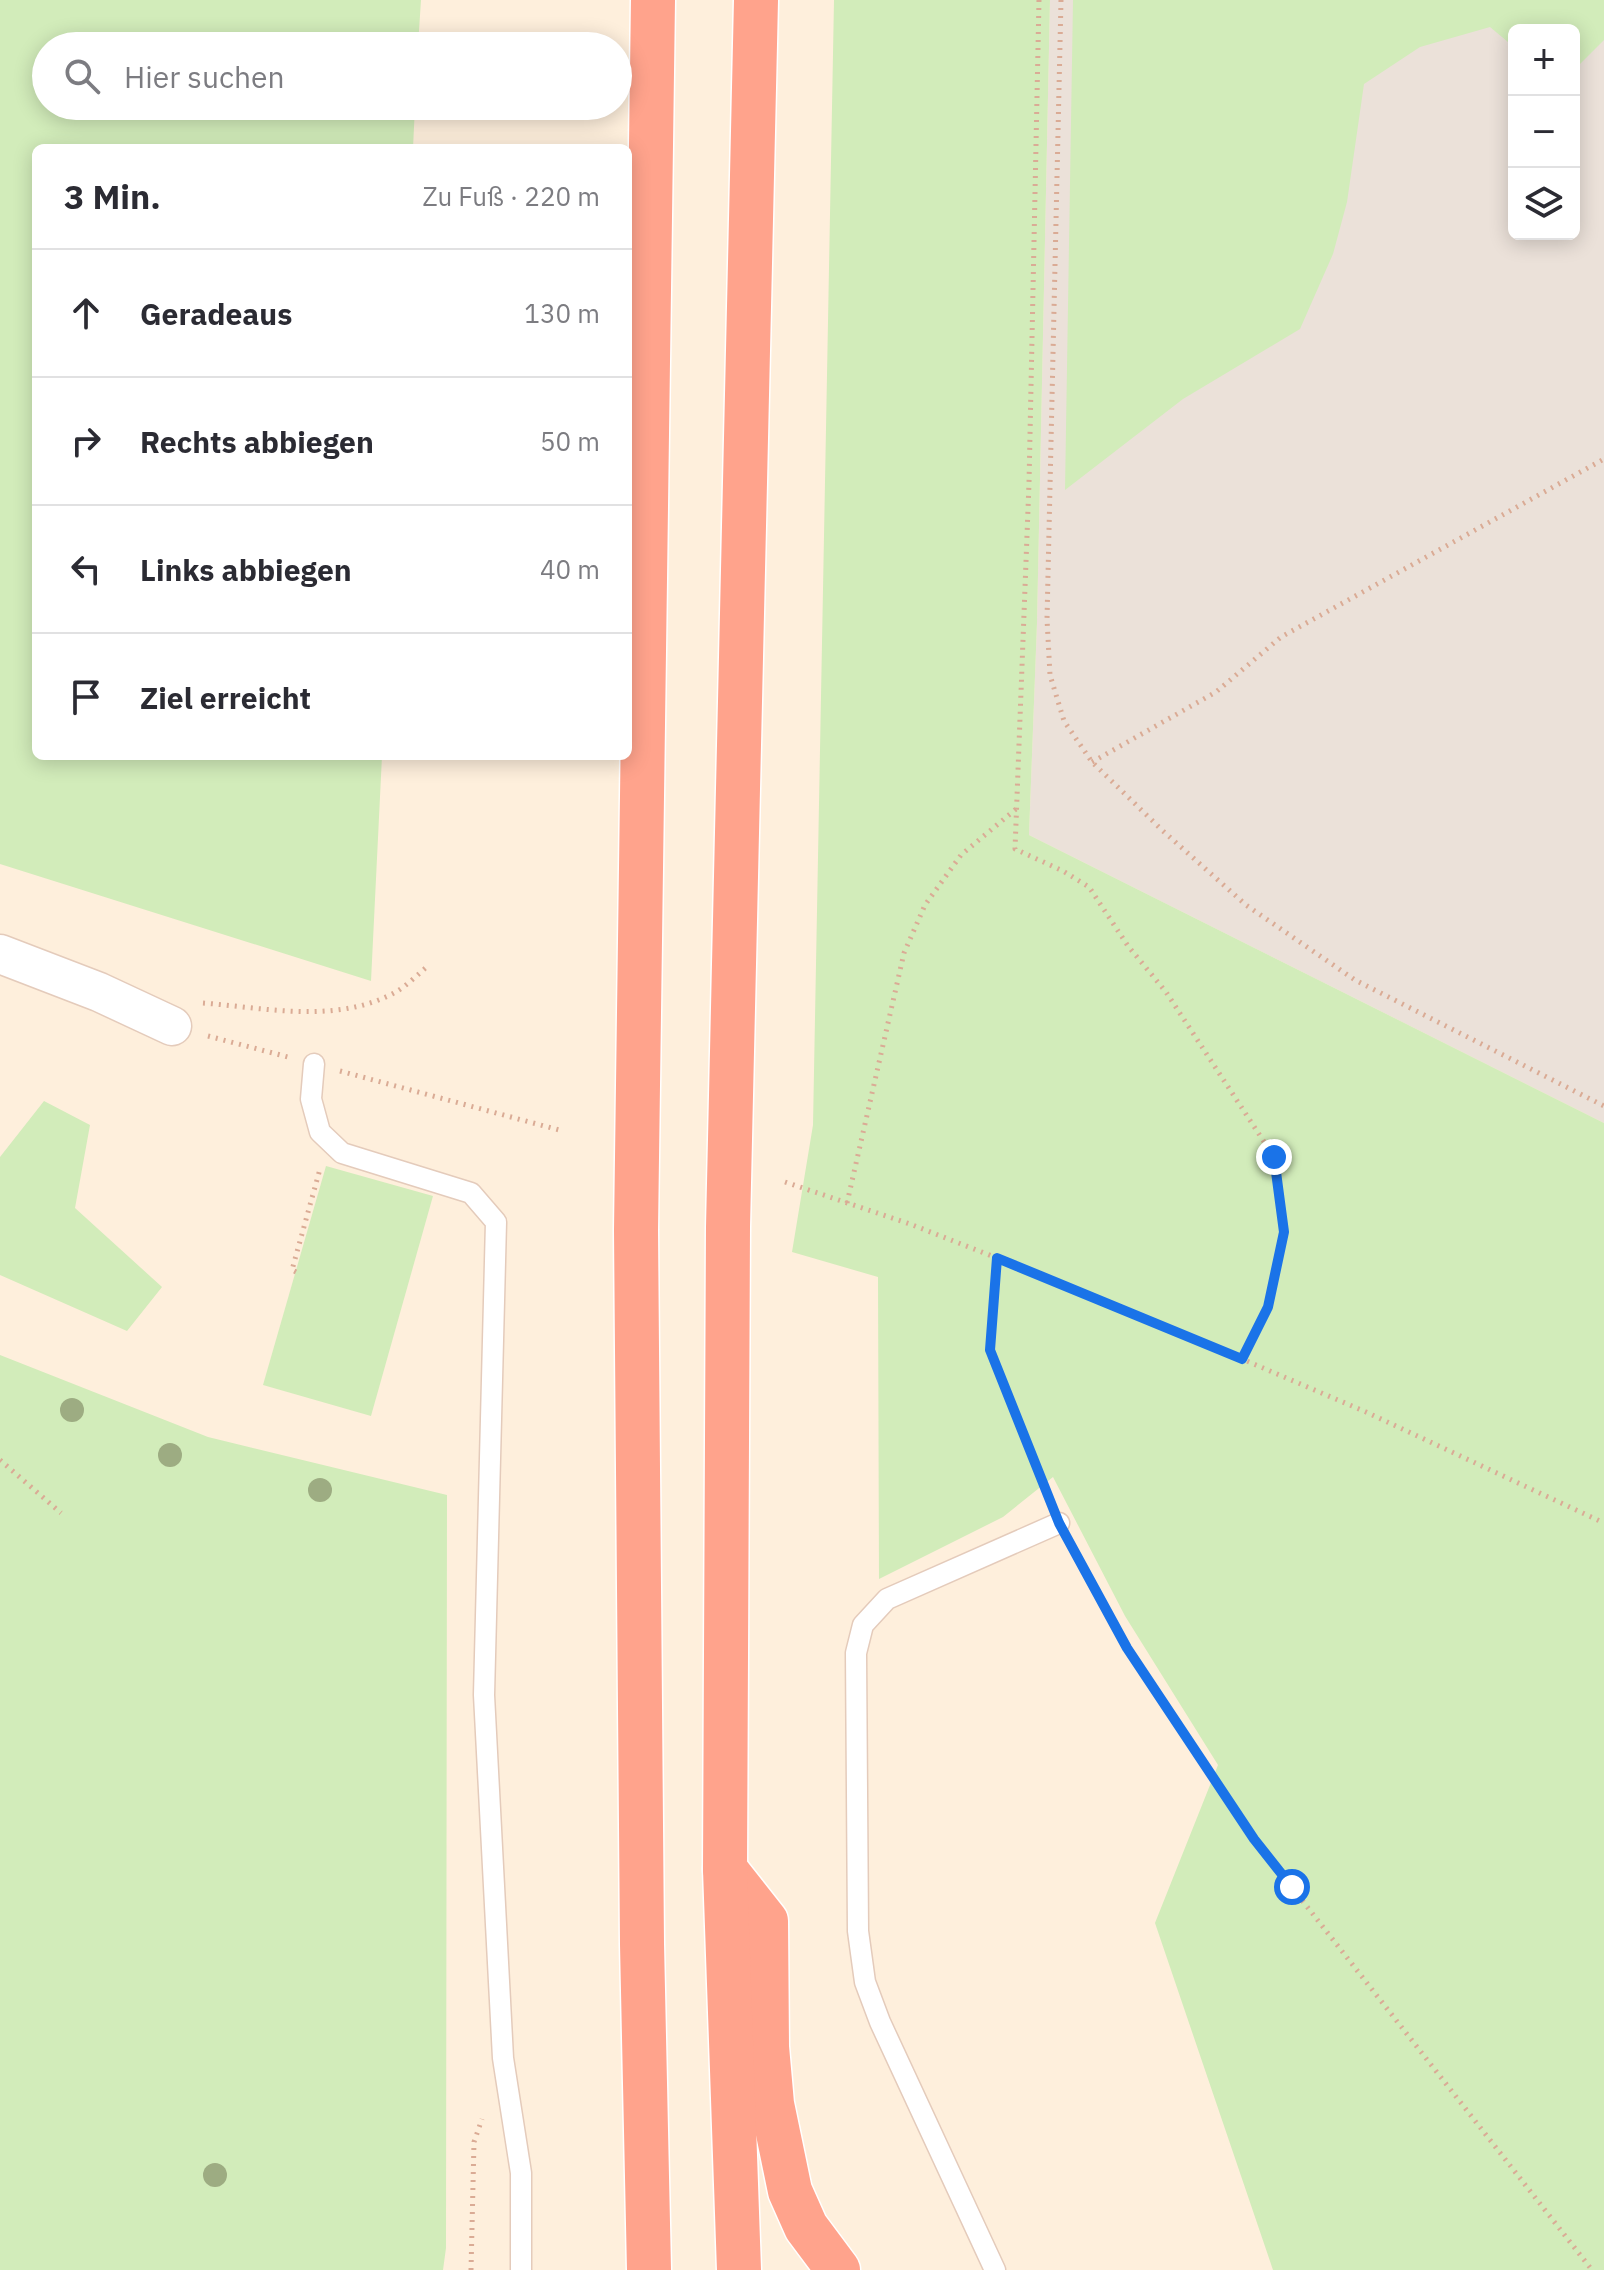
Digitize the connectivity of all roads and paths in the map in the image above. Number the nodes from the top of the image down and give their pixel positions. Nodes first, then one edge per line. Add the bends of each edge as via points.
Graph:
1 (653, 0) edge
2 (756, 0) edge
3 (1039, 0) edge
4 (1061, 0) edge
5 (1604, 459) edge
6 (1092, 762) junction
7 (1017, 808) junction
8 (0, 954) edge
9 (429, 965) dead end
10 (180, 1014) junction
11 (314, 1064) junction
12 (1604, 1106) edge
13 (563, 1131) dead end
14 (320, 1132) junction
15 (785, 1182) dead end
16 (847, 1203) junction
17 (997, 1258) junction
18 (296, 1272) dead end
19 (1242, 1359) junction
20 (0, 1460) edge
21 (61, 1513) dead end
22 (1059, 1523) junction
23 (1604, 1523) edge
24 (725, 1869) junction
25 (503, 2058) junction
26 (471, 2270) edge
27 (521, 2270) edge
28 (649, 2270) edge
29 (739, 2270) edge
30 (838, 2270) edge
31 (995, 2270) edge
32 (1592, 2270) edge

1 - 28 highway via 636,1230
2 - 24 highway via 728,1227
3 - 7 path
4 - 6 path via 1047,619 1050,675 1064,721
5 - 6 path via 1281,637 1216,692
6 - 12 path via 1246,905 1355,980
7 - 16 path via 961,855 925,905 909,941
7 - 19 path via 1015,849 1089,887 1166,992 1274,1157 1284,1232 1268,1307
8 - 10 street via 99,992
9 - 10 path via 398,991 367,1005 320,1013
10 - 11 path
11 - 13 path
11 - 14 lane via 311,1099
14 - 18 path via 321,1167 292,1270
14 - 25 lane via 342,1153 471,1193 496,1222 484,1695
15 - 16 path
16 - 17 path
17 - 19 path
17 - 22 path via 990,1350
19 - 23 path
20 - 21 path
22 - 31 lane via 887,1599 863,1625 856,1653 858,1931 865,1982
22 - 32 path via 1127,1648 1254,1839
24 - 29 highway
24 - 30 highway via 766,1921 772,2104 790,2191 806,2227
25 - 26 path via 474,2142
25 - 27 lane via 521,2173

